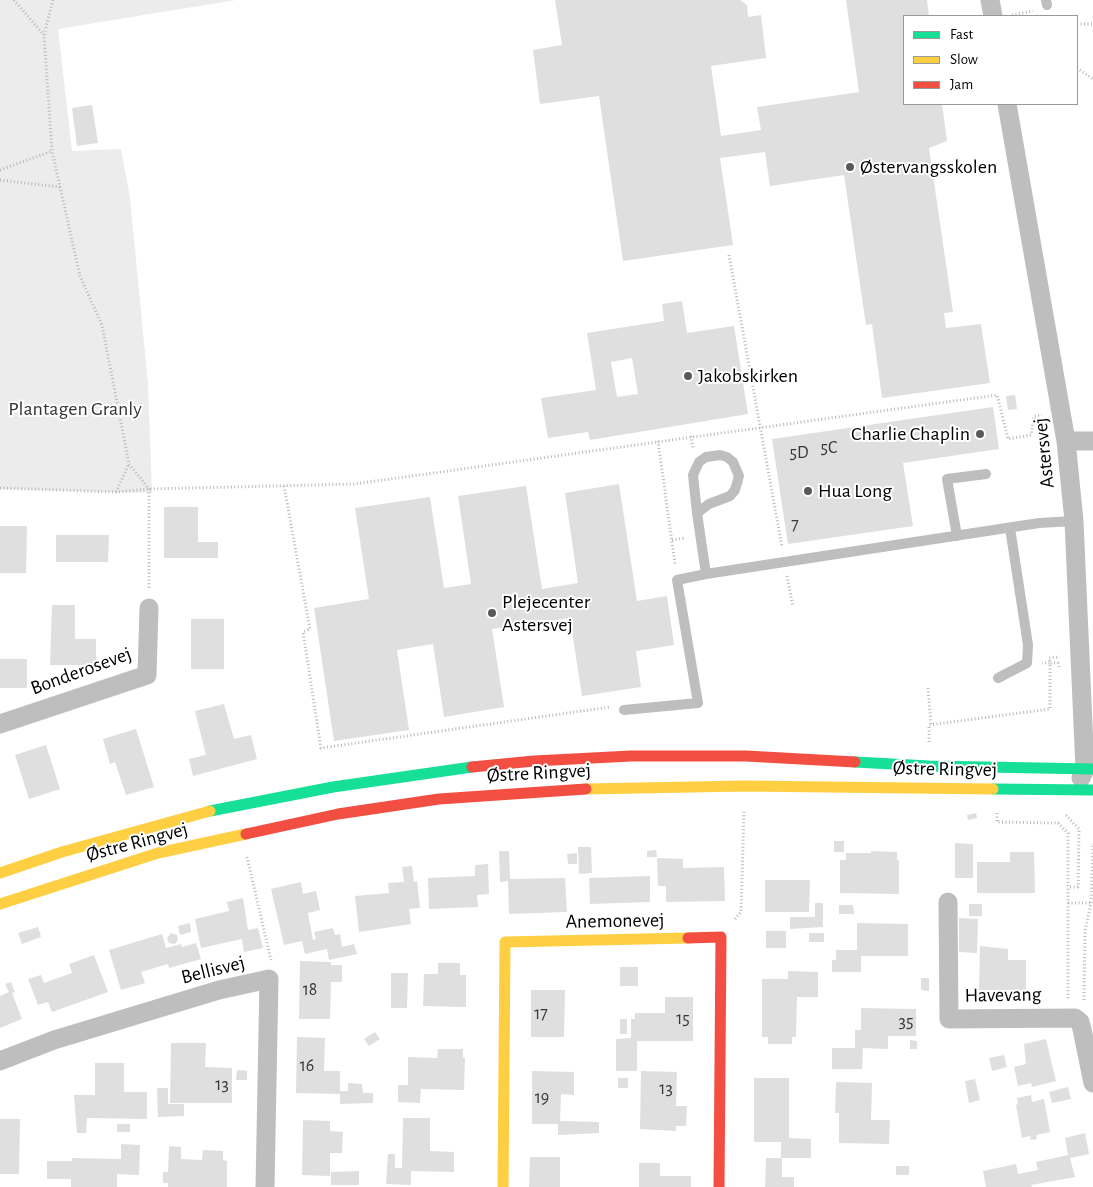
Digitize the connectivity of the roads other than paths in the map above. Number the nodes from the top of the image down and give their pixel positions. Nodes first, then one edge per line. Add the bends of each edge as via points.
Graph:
1 (990, 0) edge
2 (992, 15) edge
3 (1007, 105) edge
4 (1066, 441) junction
5 (1093, 441) edge
6 (986, 474) dead end
7 (697, 513) junction
8 (1074, 521) junction
9 (1010, 528) junction
10 (957, 536) junction
11 (706, 574) junction
12 (149, 608) road end
13 (998, 678) dead end
14 (624, 710) road end
15 (0, 724) edge
16 (1089, 769) edge
17 (1062, 790) junction
18 (1093, 790) edge
19 (0, 873) edge
20 (948, 902) dead end
21 (0, 904) edge
22 (0, 1061) edge
23 (1093, 1083) edge
24 (265, 1187) edge
25 (503, 1187) edge
26 (719, 1187) edge

1 - 2 street
3 - 4 street, Astersvej
4 - 5 street
4 - 8 street, Astersvej
6 - 10 lane via 947,479
7 - 7 lane via 695,468 706,457 727,457 739,476 735,490 730,496 709,504
7 - 11 lane
8 - 9 lane
8 - 16 street, Astersvej
9 - 10 lane
9 - 13 lane via 1028,645 1027,663
10 - 11 lane
11 - 14 lane via 677,580 698,703
12 - 15 street, Bonderosevej via 147,675
16 - 17 street via 1082,778
16 - 19 main road, Østre Ringvej via 929,766 746,756 631,756 534,761 435,771 234,805 71,849
17 - 18 main road, Østre Ringvej
17 - 21 main road, Østre Ringvej via 630,787 439,800 338,814 158,853
20 - 23 street, Havevang via 949,1019 1075,1018 1082,1029
22 - 24 street, Bellisvej via 64,1037 219,990 269,980
25 - 26 main road, Anemonevej via 505,942 721,937

